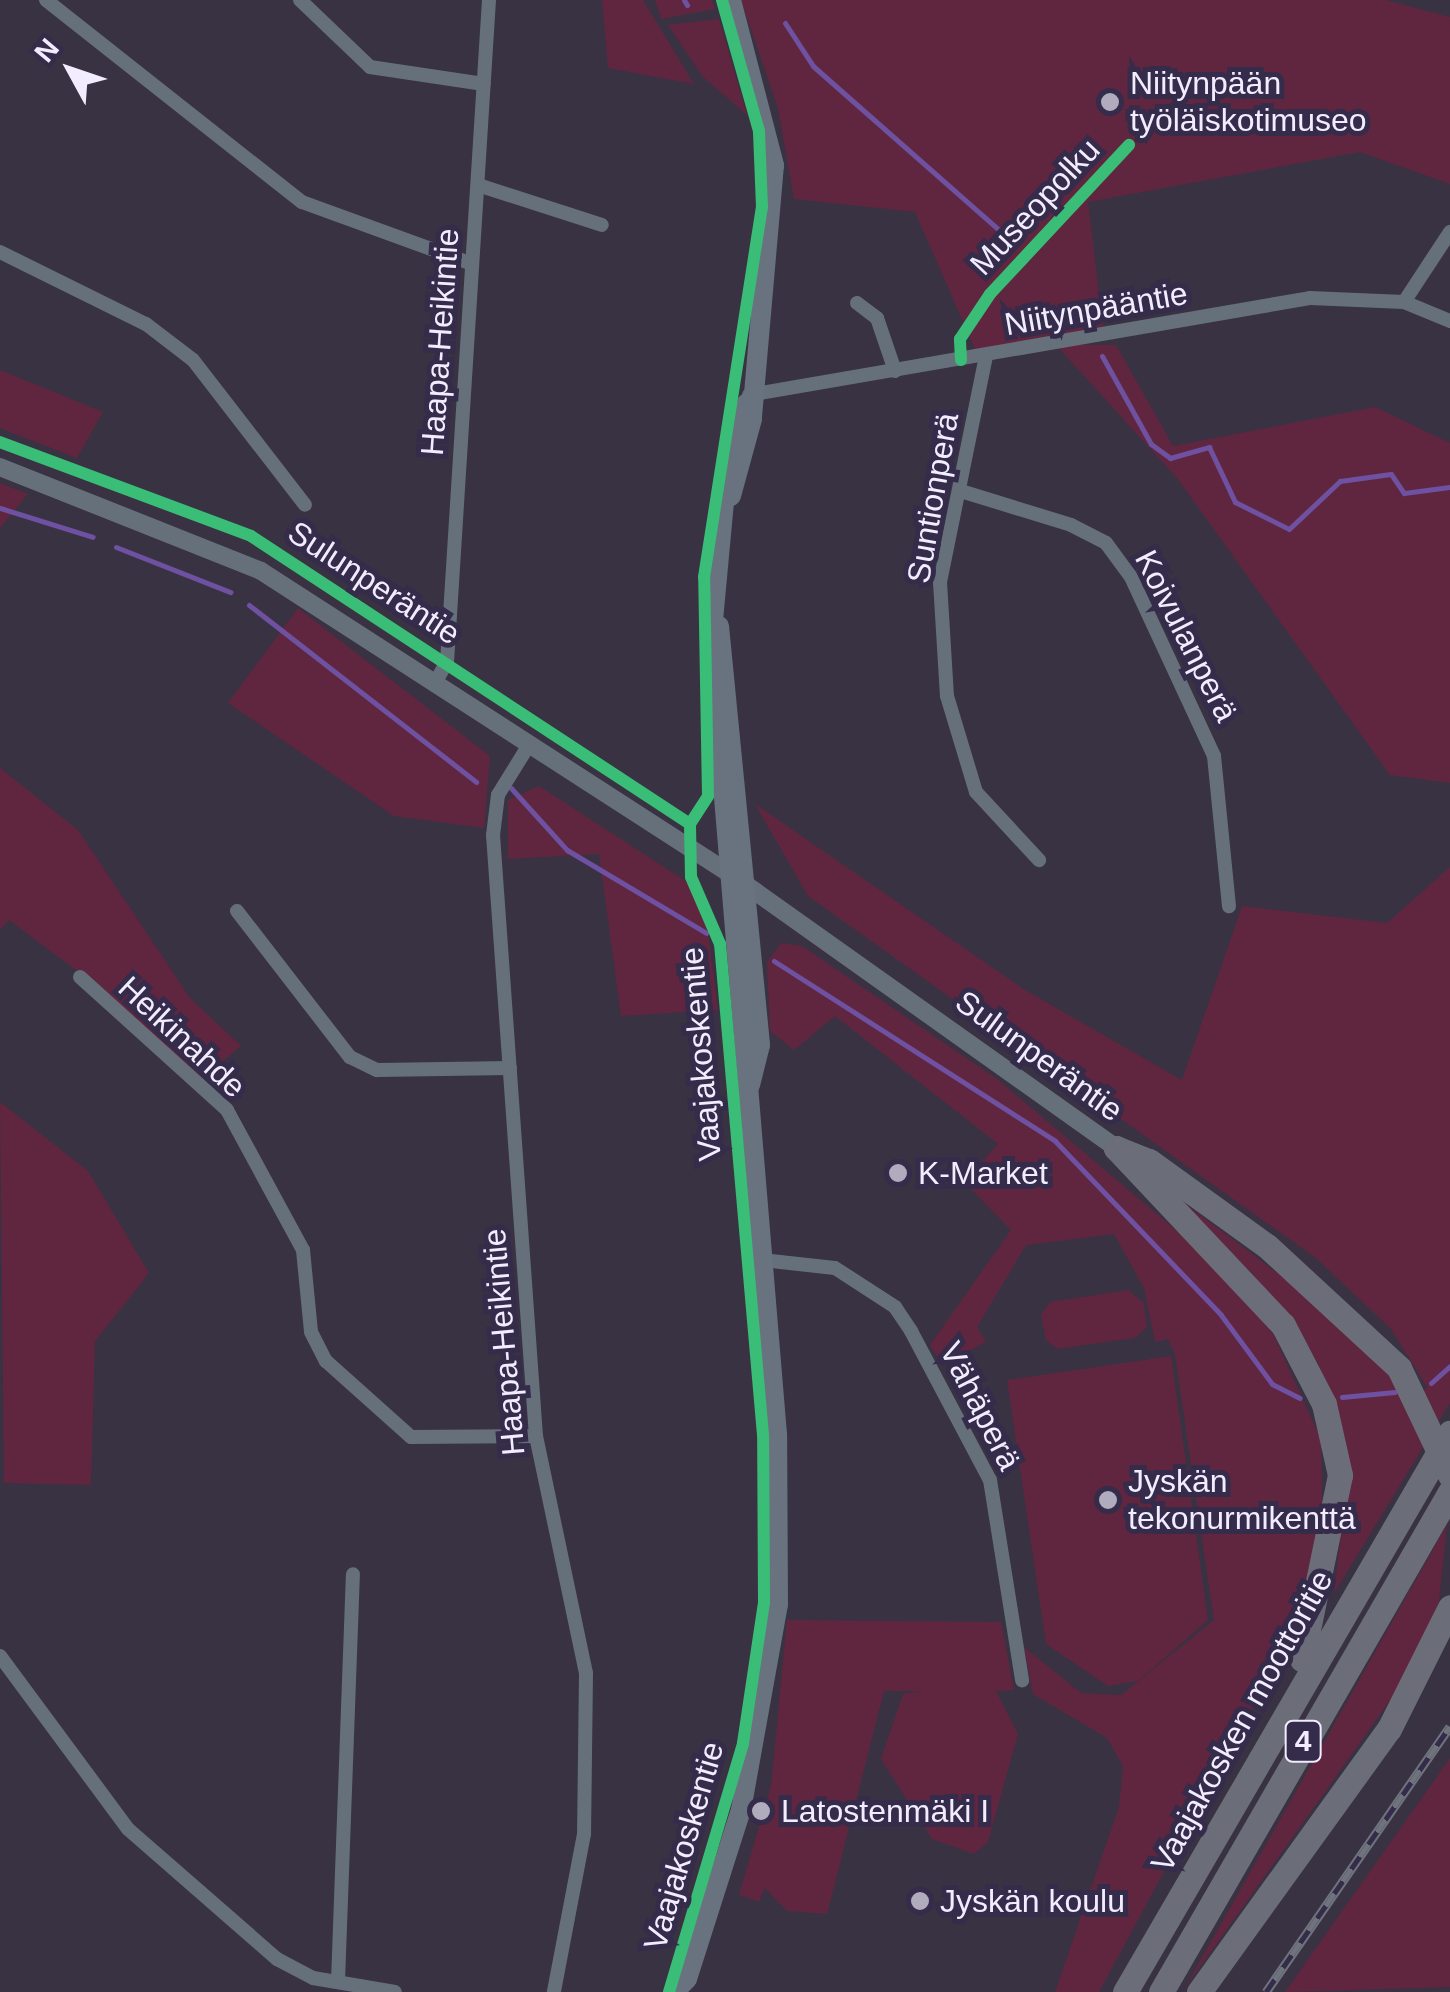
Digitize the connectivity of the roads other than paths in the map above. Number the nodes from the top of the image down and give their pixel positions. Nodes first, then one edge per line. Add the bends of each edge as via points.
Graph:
1 (46, 0) edge
2 (300, 0) edge
3 (489, 0) edge
4 (731, 0) edge
5 (484, 84) junction
6 (478, 185) junction
7 (602, 226) dead end
8 (1450, 232) edge
9 (0, 252) edge
10 (472, 264) junction
11 (1404, 302) junction
12 (857, 303) dead end
13 (1450, 321) edge
14 (986, 356) junction
15 (895, 371) junction
16 (748, 399) junction
17 (0, 467) edge
18 (964, 492) junction
19 (305, 505) dead end
20 (434, 685) junction
21 (527, 748) junction
22 (1038, 860) dead end
23 (735, 878) junction
24 (1228, 906) dead end
25 (237, 911) dead end
26 (80, 977) dead end
27 (510, 1068) junction
28 (1116, 1148) junction
29 (762, 1260) junction
30 (1450, 1433) edge
31 (536, 1436) junction
32 (1450, 1475) edge
33 (1450, 1492) edge
34 (353, 1574) dead end
35 (1450, 1607) edge
36 (0, 1656) edge
37 (1022, 1680) dead end
38 (1296, 1686) junction
39 (338, 1981) junction
40 (683, 1988) edge
41 (394, 1992) edge
42 (554, 1992) edge
43 (1126, 1992) edge
44 (1161, 1992) edge
45 (1199, 1992) edge

1 - 10 street via 302,202
2 - 5 street via 370,68
3 - 5 street, Haapa-Heikintie
4 - 16 main road, Vaajakoskentie via 774,165
5 - 6 street, Haapa-Heikintie
6 - 7 street
6 - 10 street, Haapa-Heikintie
8 - 11 street
9 - 19 street via 146,324 193,360
10 - 20 street, Haapa-Heikintie via 447,662
11 - 13 street, Niitynpääntie
11 - 14 street, Niitynpääntie via 1310,298
12 - 15 street via 876,318
14 - 15 street, Niitynpääntie
14 - 18 street, Suntionperä
15 - 16 street, Niitynpääntie
16 - 23 main road, Vaajakoskentie via 742,482 732,496 719,626 711,642
17 - 20 street, Sulunperäntie via 262,571
18 - 22 street, Suntionperä via 940,582 946,696 976,792
18 - 24 street, Koivulanperä via 1072,525 1106,543 1131,576 1214,756
20 - 21 street, Sulunperäntie
21 - 23 street, Sulunperäntie
21 - 27 street, Haapa-Heikintie via 498,795 494,834
23 - 28 street, Sulunperäntie
23 - 29 main road, Vaajakoskentie via 760,1045 750,1085
25 - 27 street via 350,1056 377,1070
26 - 31 street, Heikinahde via 227,1110 302,1250 311,1332 326,1360 411,1437
27 - 31 street, Haapa-Heikintie
28 - 32 highway, bridge via 1149,1161 1268,1246 1399,1368
28 - 38 highway via 1284,1325 1324,1404 1340,1476
29 - 37 street, Vähäperä via 835,1268 895,1307 912,1330 990,1480
29 - 40 main road, Vaajakoskentie via 778,1604 741,1810
30 - 38 highway, Vaajakosken moottoritie / 4
31 - 42 street, Haapa-Heikintie via 586,1673 584,1834
33 - 44 highway, Vaajakosken moottoritie / 4
34 - 39 street
35 - 45 highway via 1425,1670
36 - 39 street via 128,1829 277,1959
38 - 43 highway, Vaajakosken moottoritie / 4
39 - 41 street

